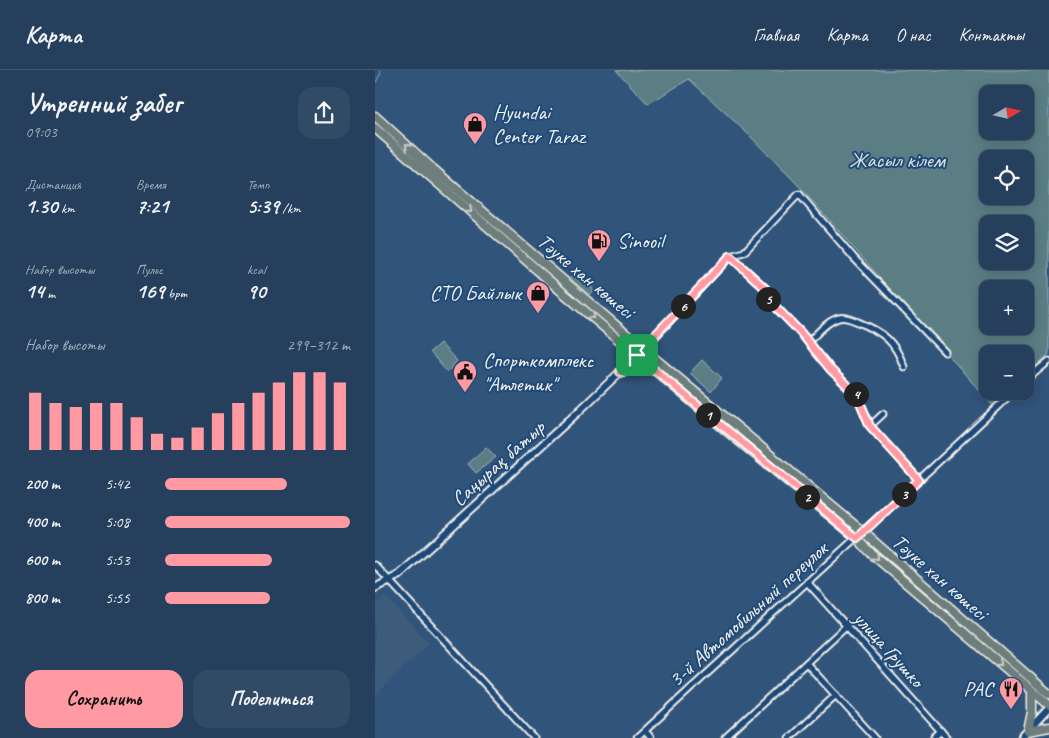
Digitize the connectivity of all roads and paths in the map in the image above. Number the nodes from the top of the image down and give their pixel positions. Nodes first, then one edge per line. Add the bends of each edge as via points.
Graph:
1 (375, 116) edge
2 (387, 126) junction
3 (377, 132) edge
4 (730, 256) junction
5 (808, 342) junction
6 (644, 349) junction
7 (945, 352) dead end
8 (637, 355) junction
9 (1049, 362) edge
10 (904, 367) dead end
11 (655, 370) junction
12 (620, 372) junction
13 (1034, 374) edge
14 (1004, 400) edge
15 (883, 414) dead end
16 (870, 426) junction
17 (919, 480) junction
18 (860, 535) junction
19 (375, 565) edge
20 (389, 580) junction
21 (807, 582) junction
22 (375, 588) edge
23 (846, 626) junction
24 (806, 663) junction
25 (1032, 691) junction
26 (1049, 694) edge
27 (836, 695) junction
28 (1049, 707) edge
29 (1049, 727) edge
30 (645, 731) junction
31 (941, 731) junction
32 (1028, 731) junction
33 (872, 737) edge
34 (535, 738) edge
35 (637, 738) edge
36 (651, 738) edge
37 (725, 738) edge
38 (789, 738) edge
39 (933, 738) edge
40 (947, 738) edge
41 (1021, 738) edge

1 - 2 main road, Тәуке хан көшесі
2 - 3 main road
6 -> 2 main road, Тәуке хан көшесі
3 -> 8 main road, Тәуке хан көшесі
4 - 5 street via 766,289 765,296
4 - 6 street
4 - 7 street via 744,252 799,194 854,258
5 - 10 street via 826,325 839,318 848,318 882,333 893,344
5 - 16 street via 857,395
6 - 8 street, Саңырақ батыр
6 - 18 main road, Тәуке хан көшесі
8 - 11 main road, Тәуке хан көшесі
8 - 12 street, Саңырақ батыр
9 - 13 street
11 - 12 main road
11 - 18 main road, Тәуке хан көшесі
12 - 20 street, Саңырақ батыр via 399,575
14 - 17 street, 3-й Автомобильный переулок
15 - 16 street
16 - 17 street
17 - 18 street, 3-й Автомобильный переулок
18 - 21 street, 3-й Автомобильный переулок
18 -> 25 main road, Тәуке хан көшесі via 873,554
18 - 26 main road, Тәуке хан көшесі
19 - 20 street
20 - 22 street, Саңырақ батыр
20 - 34 street
21 - 23 street, улица Грушко
21 - 30 street, 3-й Автомобильный переулок
23 - 24 street
23 - 31 street, улица Грушко
24 - 27 street
24 - 37 street
25 - 28 main road, Тәуке хан көшесі
25 - 32 main road
27 - 33 street
27 - 38 street
28 - 32 street
29 - 32 main road
30 - 35 street, 3-й Автомобильный переулок
30 - 36 street
31 - 39 street
31 - 40 street, улица Грушко
32 - 41 street

